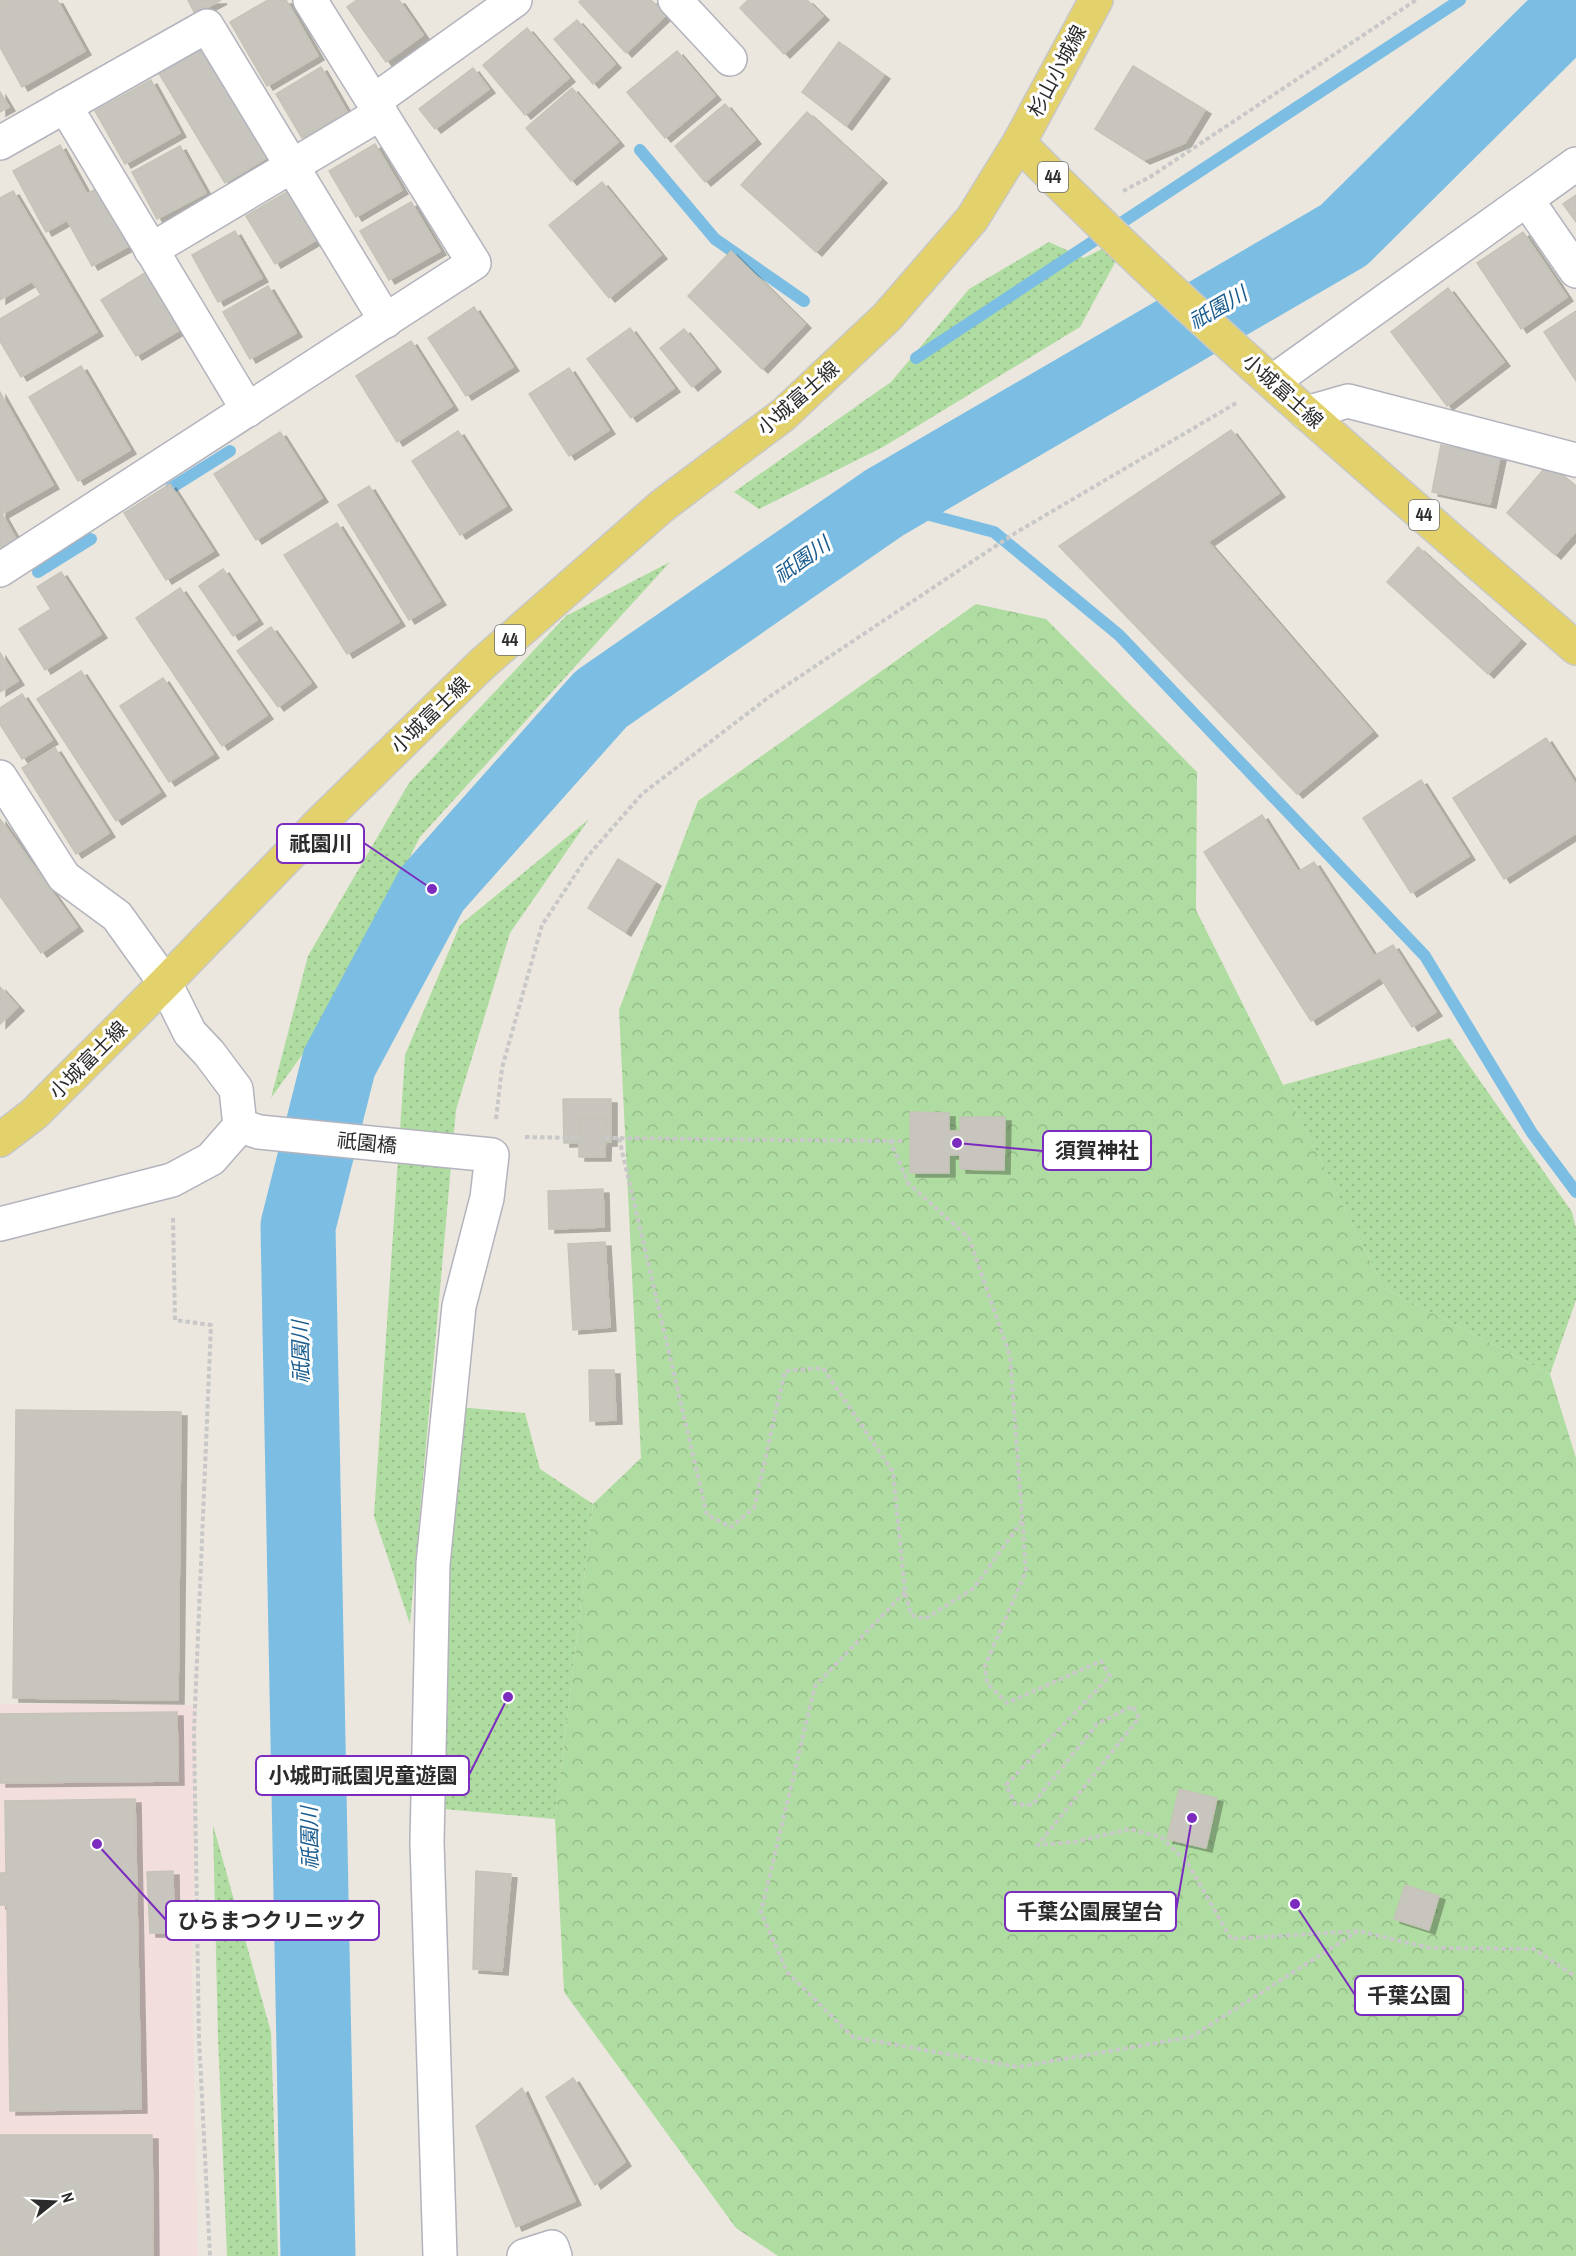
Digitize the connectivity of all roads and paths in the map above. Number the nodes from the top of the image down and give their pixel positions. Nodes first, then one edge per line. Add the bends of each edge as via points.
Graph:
1 (310, 0) edge
2 (515, 0) edge
3 (675, 0) edge
4 (1096, 0) edge
5 (1416, 0) edge
6 (730, 59) dead end
7 (65, 106) junction
8 (377, 107) junction
9 (0, 143) edge
10 (1019, 143) junction
11 (1576, 164) edge
12 (292, 166) junction
13 (1527, 200) junction
14 (1086, 210) junction
15 (152, 249) junction
16 (1576, 271) edge
17 (386, 321) junction
18 (1272, 382) junction
19 (248, 410) junction
20 (1306, 413) junction
21 (1576, 460) edge
22 (0, 570) edge
23 (1576, 648) edge
24 (0, 777) edge
25 (165, 983) junction
26 (249, 1129) junction
27 (579, 1138) dead end
28 (605, 1138) dead end
29 (619, 1138) junction
30 (0, 1140) edge
31 (890, 1140) junction
32 (905, 1141) dead end
33 (484, 1154) junction
34 (172, 1180) junction
35 (0, 1224) edge
36 (1022, 1520) junction
37 (905, 1592) junction
38 (1358, 1931) junction
39 (1576, 1977) edge
40 (210, 2256) edge
41 (440, 2256) edge
42 (524, 2256) edge
43 (555, 2256) edge

1 - 8 street
2 - 8 street
3 - 6 street
4 - 10 main road, 杉山小城線
5 - 14 path via 1150,177
7 - 9 street
7 - 12 street via 207,26
7 - 15 street
8 - 12 street
8 - 17 street via 474,263
10 - 14 main road, 小城富士線 / 44
10 - 25 main road, 小城富士線 / 44 via 972,219 888,317 783,415 662,506 481,665
11 - 13 street
12 - 15 street
12 - 17 street
13 - 16 street
13 - 18 street
14 - 18 main road, 小城富士線 / 44
15 - 19 street
17 - 19 street
18 - 20 main road, 小城富士線 / 44
18 - 33 path via 1017,532 769,698 642,794 587,857 542,925 502,1068
19 - 22 street
20 - 21 street via 1348,401
20 - 23 main road, 小城富士線 / 44
24 - 25 street via 64,877 117,916
25 - 26 street via 190,1033 236,1089
25 - 30 main road, 小城富士線 / 44 via 34,1114
26 - 33 street, 祇園橋
26 - 34 street via 211,1159
27 - 33 path via 514,1137
28 - 29 path
29 - 31 path
29 - 37 path via 707,1515 731,1527 754,1508 785,1371 824,1368 893,1472
31 - 32 path
31 - 36 path via 908,1183 969,1238 1010,1356
33 - 41 street via 487,1198 459,1306 433,1564 427,1842
34 - 35 street
34 - 40 path via 176,1320 212,1325 194,1731 199,2038
36 - 37 path via 974,1588 925,1619 911,1615
36 - 38 path via 1026,1571 985,1666 987,1683 1007,1703 1101,1660 1110,1676 1006,1785 1015,1804 1032,1805 1097,1725 1133,1706 1139,1718 1038,1845 1074,1842 1130,1828 1161,1837 1187,1862 1231,1939
37 - 38 path via 815,1686 761,1912 787,1972 854,2037 1017,2067 1191,2037
38 - 39 path via 1430,1948 1534,1949
42 - 43 street via 552,2247

